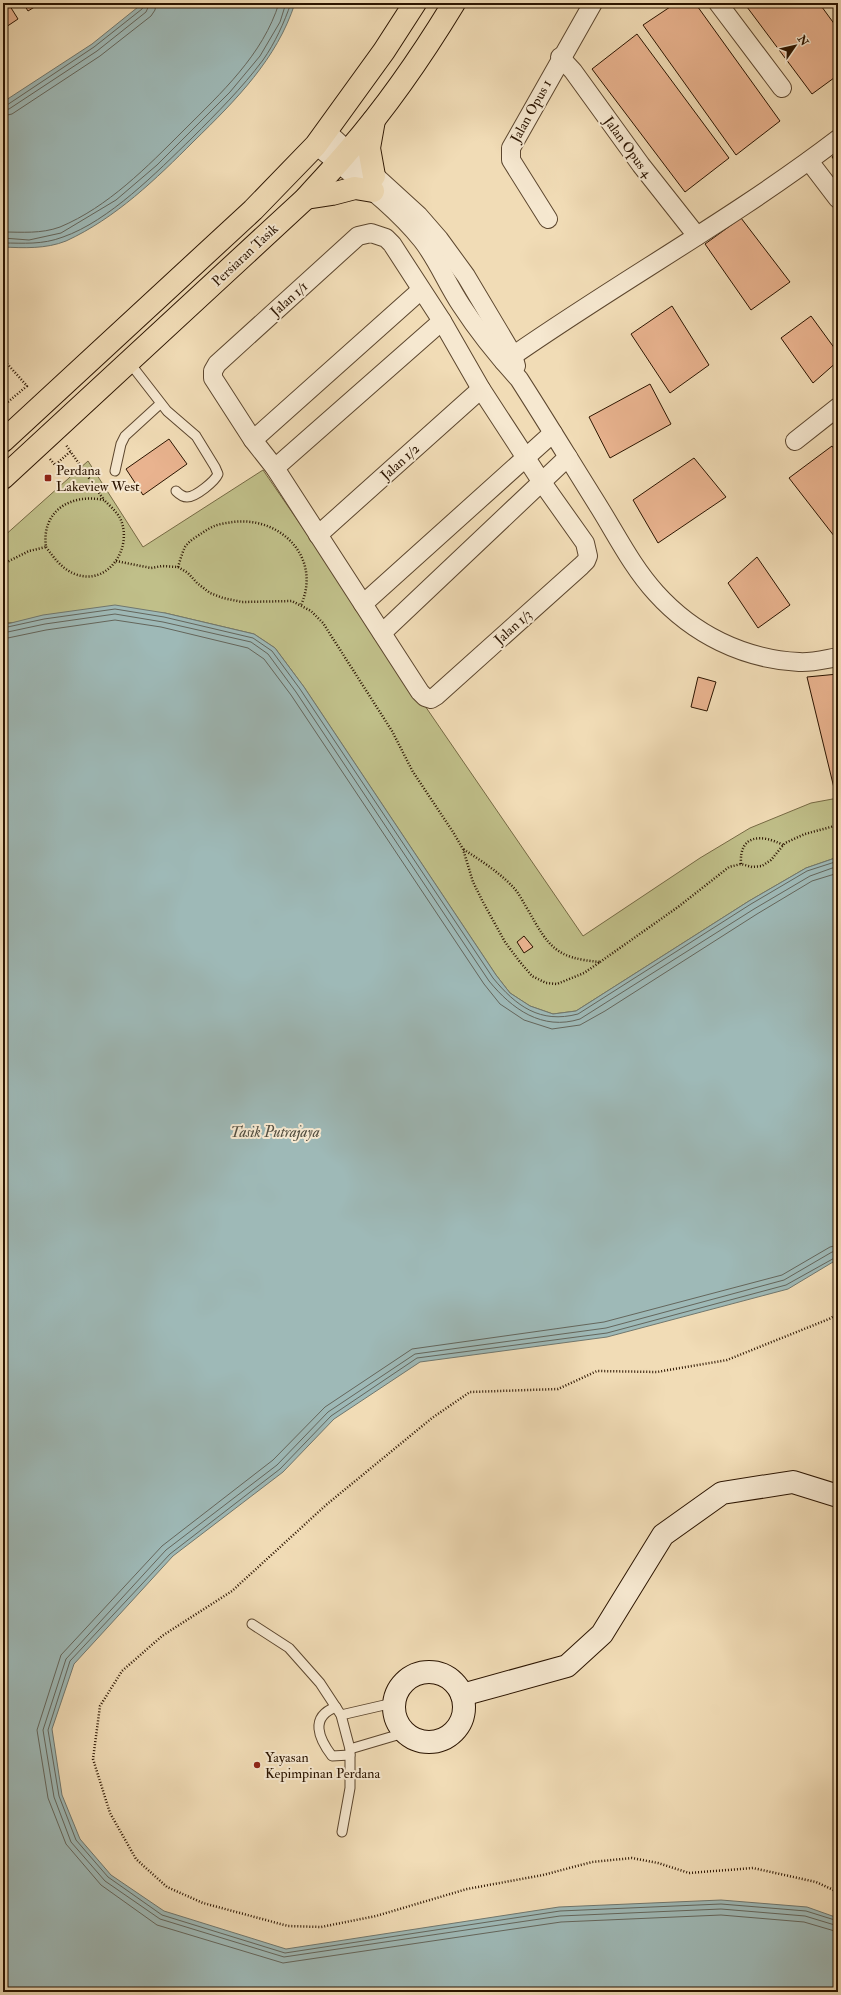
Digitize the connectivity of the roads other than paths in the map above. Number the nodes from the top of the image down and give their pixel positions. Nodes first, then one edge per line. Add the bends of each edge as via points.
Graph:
1 (415, 3) edge
2 (454, 3) edge
3 (592, 3) edge
4 (718, 3) edge
5 (560, 57) junction
6 (782, 88) dead end
7 (374, 119) junction
8 (321, 138) junction
9 (838, 139) edge
10 (343, 157) junction
11 (809, 161) junction
12 (373, 184) junction
13 (306, 198) junction
14 (838, 199) edge
15 (548, 219) dead end
16 (697, 236) junction
17 (421, 290) junction
18 (442, 321) junction
19 (509, 359) junction
20 (129, 362) junction
21 (481, 389) junction
22 (160, 404) junction
23 (838, 408) edge
24 (553, 433) junction
25 (253, 440) junction
26 (3, 441) edge
27 (795, 441) dead end
28 (526, 456) junction
29 (568, 457) junction
30 (275, 468) junction
31 (115, 471) dead end
32 (3, 478) edge
33 (541, 482) junction
34 (176, 491) dead end
35 (318, 535) junction
36 (363, 604) junction
37 (382, 633) junction
38 (838, 657) edge
39 (838, 1496) edge
40 (252, 1624) dead end
41 (462, 1695) junction
42 (393, 1702) junction
43 (338, 1711) junction
44 (404, 1733) junction
45 (350, 1752) junction
46 (342, 1832) dead end

1 - 8 main road, Persiaran Tasik
2 - 7 main road, Persiaran Tasik
3 - 5 street, Jalan Opus 1
4 - 6 street
5 - 15 street, Jalan Opus 1 via 511,148 511,160
5 - 16 street, Jalan Opus 4
7 - 10 main road, Persiaran Tasik
7 - 12 main road via 369,148
8 - 10 street
8 - 26 main road, Persiaran Tasik via 253,210
9 - 11 street
10 - 12 street
10 - 13 main road, Persiaran Tasik
11 - 14 street
11 - 16 street
12 - 13 main road
12 - 19 street via 439,239 466,276 485,324
13 - 20 main road, Persiaran Tasik
16 - 19 street
17 - 18 street
17 - 25 street
17 - 25 street, Jalan 1/1 via 386,238 371,233 358,236 217,364 213,371 216,384
18 - 21 street
18 - 30 street
19 - 24 street
20 - 22 lane
20 - 32 main road, Persiaran Tasik
21 - 28 street
21 - 35 street, Jalan 1/2
22 - 31 lane via 125,436
22 - 34 lane via 196,436 218,474 216,480 188,497
23 - 27 street
24 - 28 street
24 - 29 street
25 - 30 street
28 - 33 street
28 - 36 street
29 - 33 street
29 - 38 street via 633,562 655,592 702,634 736,650 767,658 800,662
30 - 35 street
33 - 37 street
33 - 37 street, Jalan 1/3 via 585,542 588,556 581,566 431,699 420,692
35 - 36 street
36 - 37 street
39 - 41 street via 793,1482 722,1493 663,1535 602,1634 567,1666
40 - 43 lane via 289,1648 320,1683
41 - 42 street via 447,1677 436,1672 424,1672 413,1675 404,1682
41 - 44 street via 462,1719 457,1729 448,1737 426,1743 414,1740
42 - 43 lane
42 - 44 street via 397,1724
43 - 45 lane
43 - 45 lane via 328,1710 321,1716 321,1742 332,1756
44 - 45 lane
45 - 46 lane via 350,1788

